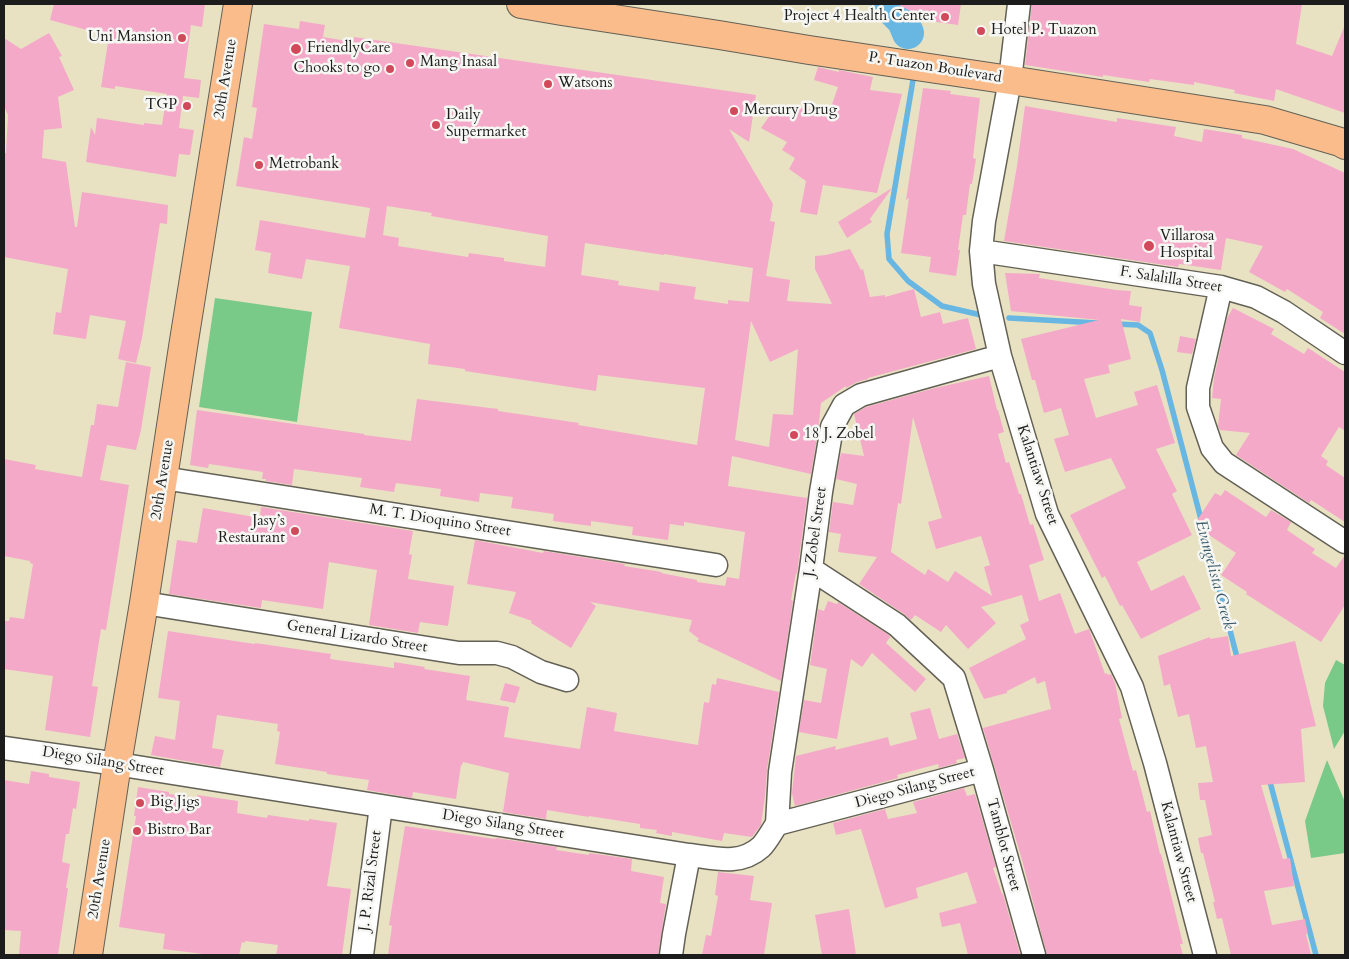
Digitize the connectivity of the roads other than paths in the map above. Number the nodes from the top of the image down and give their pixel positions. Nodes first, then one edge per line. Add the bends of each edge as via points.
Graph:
1 (238, 4) edge
2 (521, 4) edge
3 (1019, 4) edge
4 (562, 8) edge
5 (1010, 80) junction
6 (1345, 145) edge
7 (981, 251) junction
8 (1221, 287) junction
9 (1345, 353) edge
10 (1000, 356) junction
11 (163, 478) junction
12 (1345, 542) edge
13 (716, 565) dead end
14 (810, 569) junction
15 (144, 603) junction
16 (567, 680) dead end
17 (4, 748) edge
18 (117, 764) junction
19 (982, 770) junction
20 (381, 806) junction
21 (777, 824) junction
22 (689, 855) junction
23 (88, 955) edge
24 (362, 955) edge
25 (671, 955) edge
26 (1034, 955) edge
27 (1205, 955) edge

1 - 11 main road, 20th Avenue
2 - 4 main road, P. Tuazon Boulevard
3 - 5 street, Kalantiaw Street
4 - 5 main road, P. Tuazon Boulevard
5 - 6 main road, P. Tuazon Boulevard via 1265,120
5 - 7 street, Kalantiaw Street
7 - 8 street, F. Salalilla Street
7 - 10 street, Kalantiaw Street via 984,284
8 - 9 street, F. Salalilla Street via 1256,297
8 - 12 street via 1198,388 1198,407 1212,448 1224,463
10 - 14 street, J. Zobel Street via 861,395 844,405 832,427
10 - 27 street, Kalantiaw Street via 1047,514 1132,687
11 - 13 street, M. T. Dioquino Street
11 - 15 main road, 20th Avenue
14 - 19 street, Tamblot Street via 897,625 954,678
14 - 21 street, J. Zobel Street via 780,772
15 - 16 street, General Lizardo Street via 459,653 497,653
15 - 18 main road, 20th Avenue
17 - 18 street, Diego Silang Street
18 - 20 street, Diego Silang Street
18 - 23 main road, 20th Avenue
19 - 21 street, Diego Silang Street
19 - 26 street, Tamblot Street
20 - 22 street, Diego Silang Street
20 - 24 street, J. P. Rizal Street
21 - 22 street, Diego Silang Street via 762,846 748,857 731,860
22 - 25 street

